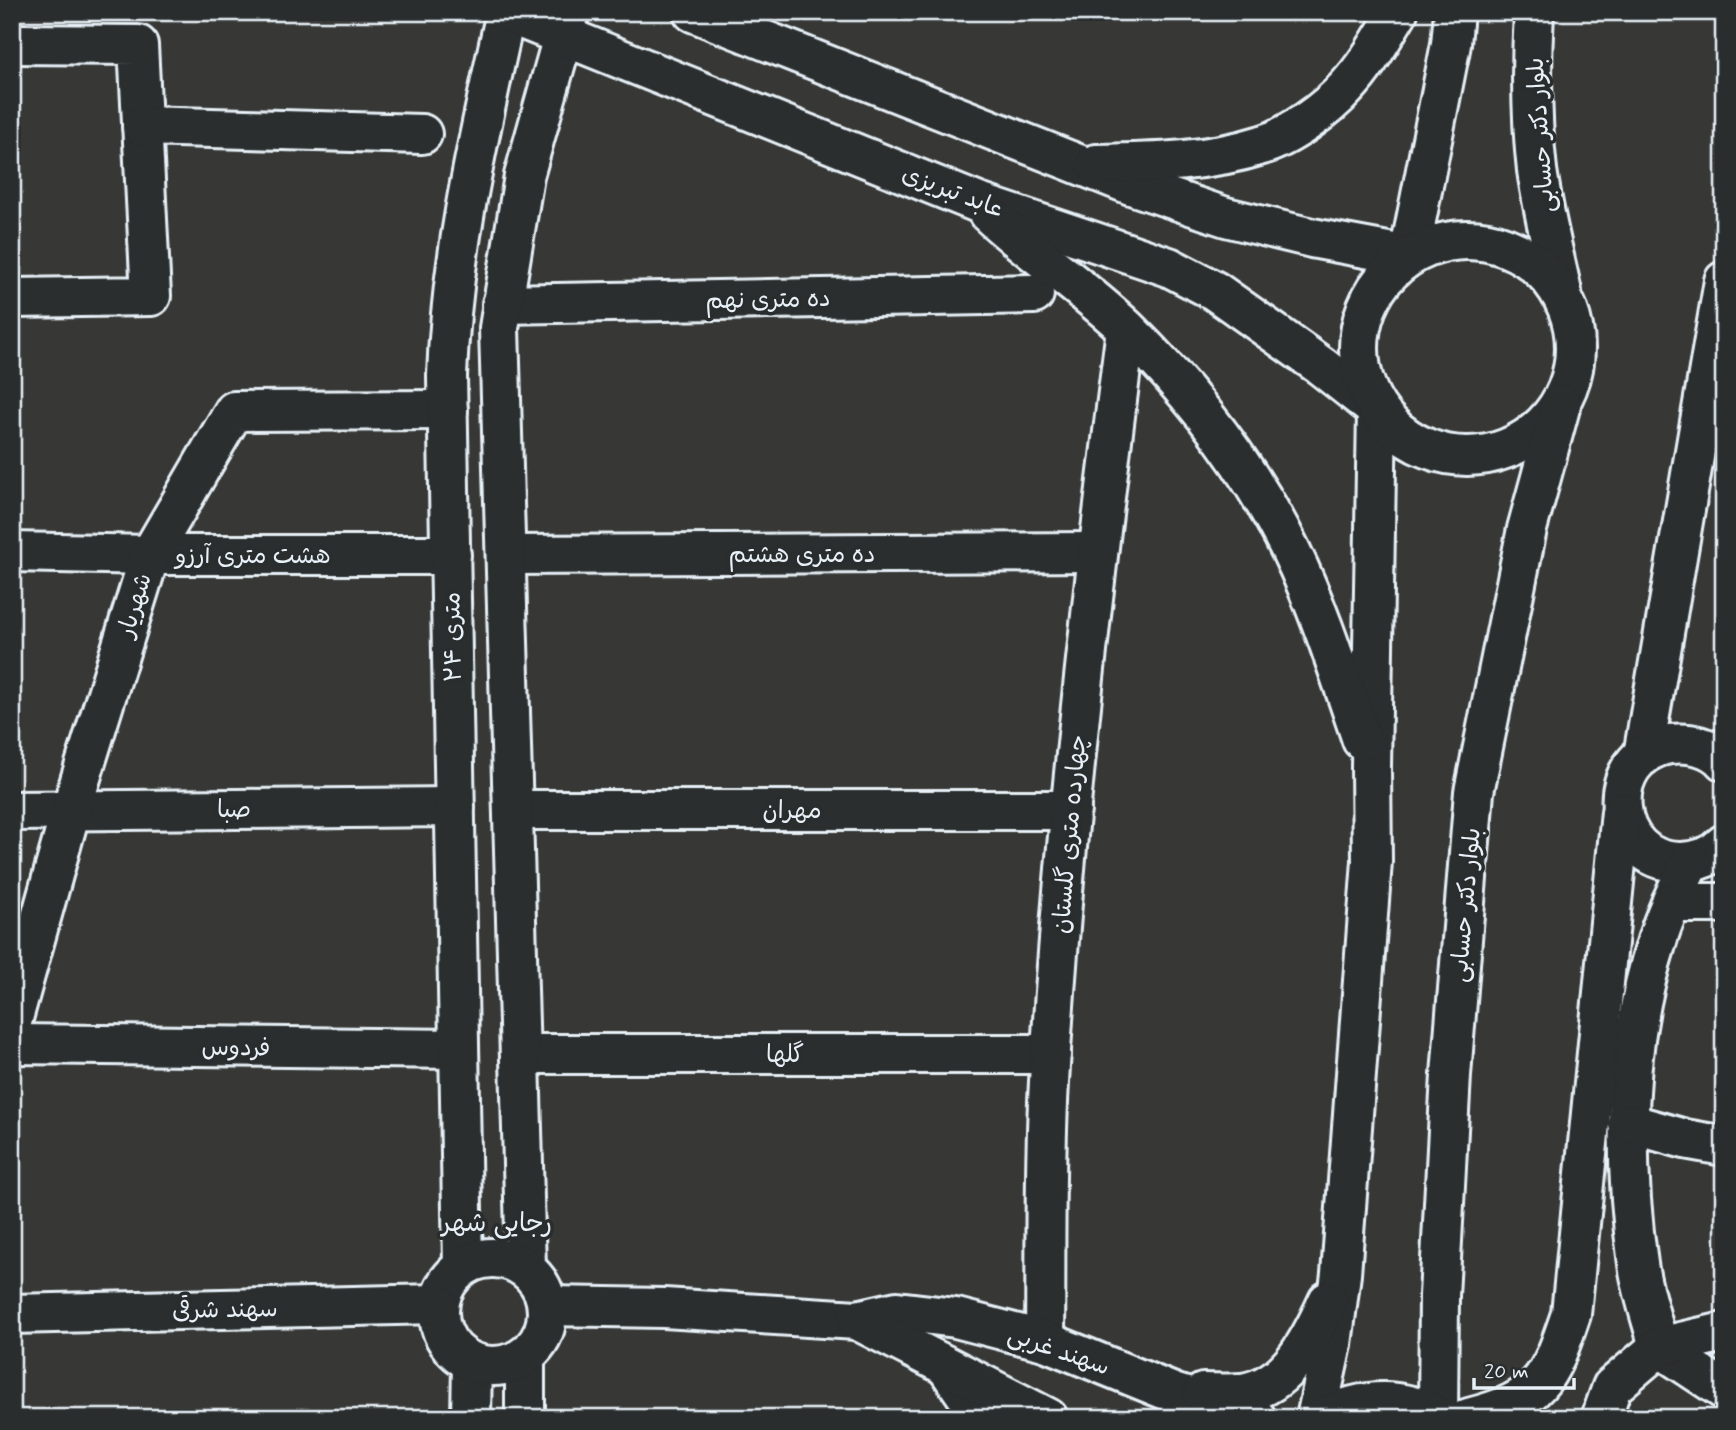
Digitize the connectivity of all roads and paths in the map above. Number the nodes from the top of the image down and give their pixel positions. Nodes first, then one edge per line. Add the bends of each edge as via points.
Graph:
1 (506, 12) edge
2 (693, 12) edge
3 (1398, 12) edge
4 (1454, 12) edge
5 (1534, 12) edge
6 (567, 25) edge
7 (12, 44) edge
8 (142, 126) junction
9 (422, 134) dead end
10 (1078, 164) junction
11 (976, 202) junction
12 (1409, 256) junction
13 (1724, 281) edge
14 (1034, 294) dead end
15 (12, 298) edge
16 (1563, 298) junction
17 (502, 304) junction
18 (1126, 329) junction
19 (500, 376) junction
20 (448, 393) junction
21 (1561, 404) junction
22 (1377, 411) junction
23 (1707, 472) edge
24 (12, 552) edge
25 (1097, 552) junction
26 (150, 555) junction
27 (451, 555) junction
28 (506, 555) junction
29 (1643, 756) junction
30 (1724, 761) edge
31 (1371, 768) junction
32 (455, 807) junction
33 (71, 810) junction
34 (513, 810) junction
35 (1071, 810) junction
36 (12, 811) edge
37 (1621, 812) junction
38 (1724, 844) edge
39 (1690, 862) junction
40 (1671, 903) junction
41 (1724, 903) edge
42 (12, 1022) edge
43 (12, 1044) edge
44 (459, 1049) junction
45 (520, 1054) junction
46 (1051, 1054) junction
47 (1628, 1123) junction
48 (1724, 1146) edge
49 (463, 1266) junction
50 (526, 1268) junction
51 (1341, 1274) junction
52 (438, 1304) junction
53 (548, 1307) junction
54 (12, 1314) edge
55 (857, 1320) junction
56 (1724, 1332) edge
57 (1045, 1341) junction
58 (1659, 1347) junction
59 (525, 1356) junction
60 (1724, 1359) edge
61 (472, 1363) junction
62 (946, 1366) junction
63 (1724, 1390) edge
64 (1176, 1394) junction
65 (1449, 1417) edge
66 (471, 1418) edge
67 (525, 1418) edge
68 (982, 1418) edge
69 (1048, 1418) edge
70 (1256, 1418) edge
71 (1316, 1418) edge
72 (1324, 1418) edge
73 (1601, 1418) edge

1 - 6 street, عابد تبریزی
1 - 20 street, ۲۴ متری via 460,237 449,319
2 - 10 street
3 - 10 street via 1346,88 1320,111 1264,145 1184,160
4 - 12 street
5 - 16 street, بلوار دکتر حسابی via 1532,104 1537,168
6 - 11 street, عابد تبریزی
6 - 17 street via 524,176
7 - 8 street via 138,45
8 - 9 street
8 - 15 street via 151,296
10 - 12 street via 1226,217
11 - 18 street
11 - 22 street, عابد تبریزی via 1169,267 1215,291
12 - 16 street via 1442,242 1477,240 1511,249 1541,268
12 - 22 street via 1382,279 1365,309 1360,332 1362,378
13 - 23 street
14 - 17 street, ده متری نهم
16 - 21 street via 1575,332 1573,369
17 - 19 street
18 - 25 street, چهارده متری گلستان
18 - 31 street via 1188,393 1253,481 1291,551 1322,624
19 - 20 street
19 - 28 street
20 - 26 street, شهریار via 234,411
20 - 27 street, ۲۴ متری
21 - 22 street via 1536,431 1515,444 1468,457 1433,451 1412,441
21 - 65 street, بلوار دکتر حسابی via 1527,529 1474,792 1439,1296
22 - 31 street
23 - 29 street
24 - 26 street, هشت متری آرزو
25 - 28 street, ده متری هشتم
25 - 35 street, چهارده متری گلستان
26 - 27 street, هشت متری آرزو
26 - 33 street, شهریار
27 - 32 street, ۲۴ متری
28 - 34 street
29 - 30 street via 1661,746 1682,743 1702,746
29 - 37 street via 1625,781
31 - 51 street via 1372,861
32 - 33 street, صبا
32 - 44 street, ۲۴ متری
33 - 36 street, صبا
33 - 42 street, شهریار
34 - 35 street, مهران
34 - 45 street
35 - 46 street, چهارده متری گلستان
37 - 39 street via 1627,830 1653,856
37 - 65 street via 1571,1314 1556,1358 1535,1390 1510,1405
38 - 39 street
39 - 40 street
40 - 41 street
40 - 47 street via 1638,1019
43 - 44 street, فردوس
44 - 49 street, ۲۴ متری
45 - 46 street, گلها
45 - 50 street
46 - 57 street, چهارده متری گلستان
47 - 48 street
47 - 58 street via 1638,1267
49 - 50 street via 484,1258 505,1258
49 - 52 street via 450,1278
50 - 53 street via 540,1283
51 - 64 street via 1311,1338 1280,1377 1244,1392
51 - 71 street
52 - 54 street, سهند شرقی
52 - 61 street via 444,1337
53 - 55 street, سهند غربی via 664,1308
53 - 59 street via 544,1334
55 - 57 street, سهند غربی via 897,1311 956,1318
55 - 62 street, سهند غربی
56 - 58 street
57 - 64 street, سهند غربی
58 - 60 street
58 - 63 street
58 - 73 street via 1612,1387
59 - 61 street via 495,1367
59 - 67 street
61 - 66 street
62 - 68 street
62 - 69 street, سهند غربی
64 - 70 street, سهند غربی
65 - 72 street via 1408,1404 1376,1401 1344,1407

